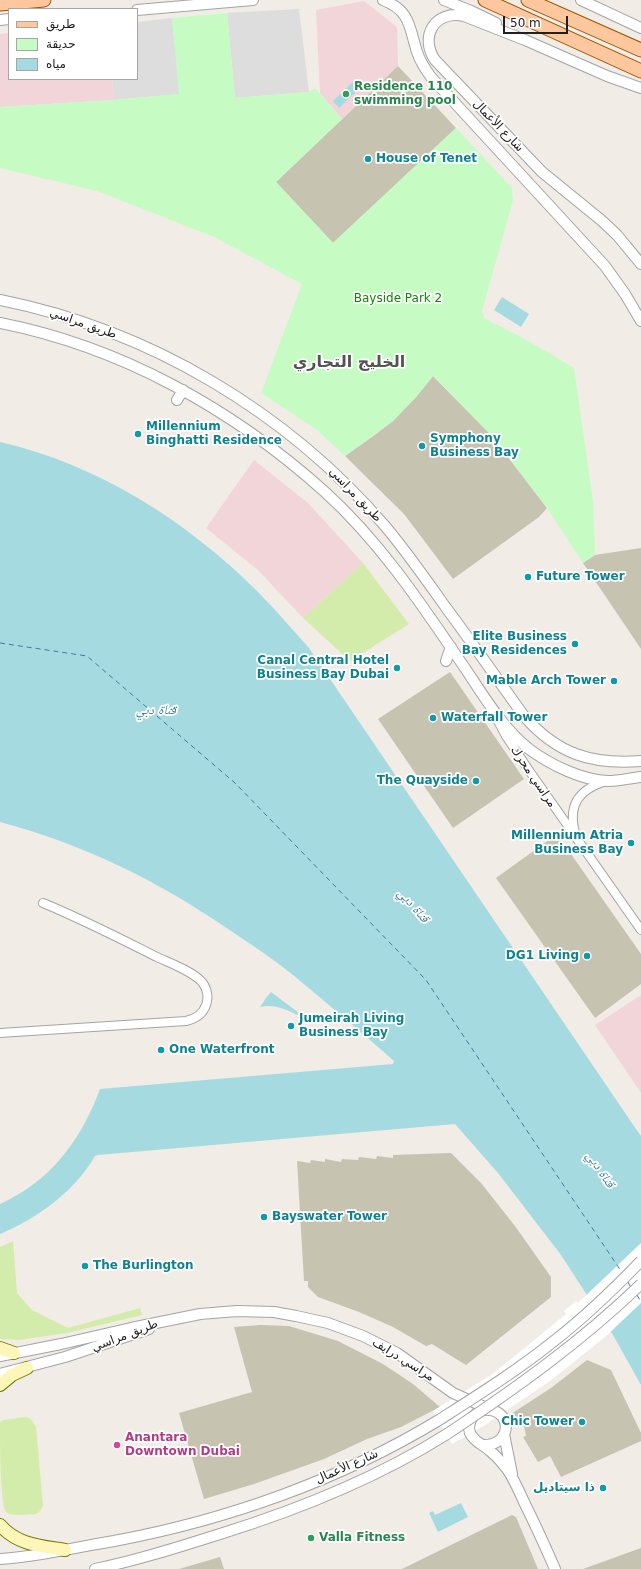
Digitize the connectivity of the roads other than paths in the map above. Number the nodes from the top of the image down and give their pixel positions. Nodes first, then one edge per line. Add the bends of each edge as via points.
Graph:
1 (44, 0) edge
2 (253, 0) edge
3 (383, 0) edge
4 (444, 0) edge
5 (485, 0) edge
6 (528, 0) edge
7 (581, 0) edge
8 (0, 4) edge
9 (138, 10) edge
10 (641, 28) edge
11 (526, 40) junction
12 (641, 50) edge
13 (641, 71) edge
14 (641, 88) edge
15 (641, 264) edge
16 (0, 300) edge
17 (641, 321) edge
18 (0, 323) edge
19 (183, 390) junction
20 (177, 400) dead end
21 (451, 647) junction
22 (446, 661) dead end
23 (493, 708) junction
24 (641, 762) edge
25 (641, 777) edge
26 (608, 781) junction
27 (579, 842) junction
28 (43, 903) dead end
29 (641, 930) edge
30 (0, 1033) edge
31 (641, 1261) edge
32 (641, 1284) edge
33 (163, 1322) junction
34 (0, 1348) edge
35 (14, 1353) junction
36 (0, 1356) edge
37 (27, 1368) junction
38 (0, 1374) edge
39 (0, 1385) edge
40 (453, 1393) junction
41 (489, 1409) junction
42 (469, 1426) junction
43 (504, 1434) junction
44 (483, 1445) junction
45 (514, 1480) junction
46 (0, 1525) edge
47 (65, 1550) junction
48 (0, 1559) edge
49 (95, 1569) edge
50 (554, 1569) edge

1 - 8 main road
2 - 9 street
3 - 17 street, شارع الأعمال via 397,8 408,20 418,54 431,77 605,266
4 - 11 street via 494,21
5 - 13 main road
6 - 12 main road
7 - 10 street
11 - 14 street via 607,76
11 - 15 street, شارع الأعمال via 455,14 434,24 428,38 435,60 542,172 601,220
16 - 24 street, طريق مراسي via 66,317 151,350 208,379 266,417 326,466 385,526 524,716 537,730 562,748 586,758 611,762
18 - 19 street, طريق مراسي via 83,346 136,367
19 - 20 street
19 - 21 street, طريق مراسي via 259,439 326,493 352,518 403,578
21 - 22 street
21 - 23 street, طريق مراسي
23 - 26 street, طريق مراسي via 516,736 544,759 576,774
23 - 27 street, مراسي محرك via 511,745
25 - 26 street, طريق مراسي
26 - 27 street, مراسي محرك via 588,788 576,802 572,820
27 - 29 street, مراسي محرك
28 - 30 street via 129,942 201,981 208,995 206,1006 200,1014 186,1021
31 - 47 street, شارع الأعمال, bridge via 555,1340 490,1388 396,1445 305,1486 260,1502 140,1536
32 - 49 street, شارع الأعمال, bridge via 570,1346 427,1447 379,1472 268,1518 181,1547
33 - 35 street, طريق مراسي
33 - 37 street, طريق مراسي via 134,1335
33 - 40 street, مراسي درايف via 200,1314 237,1311 274,1312 310,1318 346,1329 380,1344 412,1363
34 - 35 main road
35 - 36 street, طريق مراسي
37 - 38 street, طريق مراسي
37 - 39 main road via 12,1375
40 - 41 street, مراسي درايف
40 - 42 street, مراسي درايف via 463,1409
41 - 42 street via 476,1414
41 - 43 street via 503,1418
42 - 44 street via 473,1438
43 - 44 street via 496,1443
43 - 45 street
44 - 45 street via 500,1461
45 - 50 street
46 - 47 main road via 22,1542
47 - 48 street, شارع الأعمال

